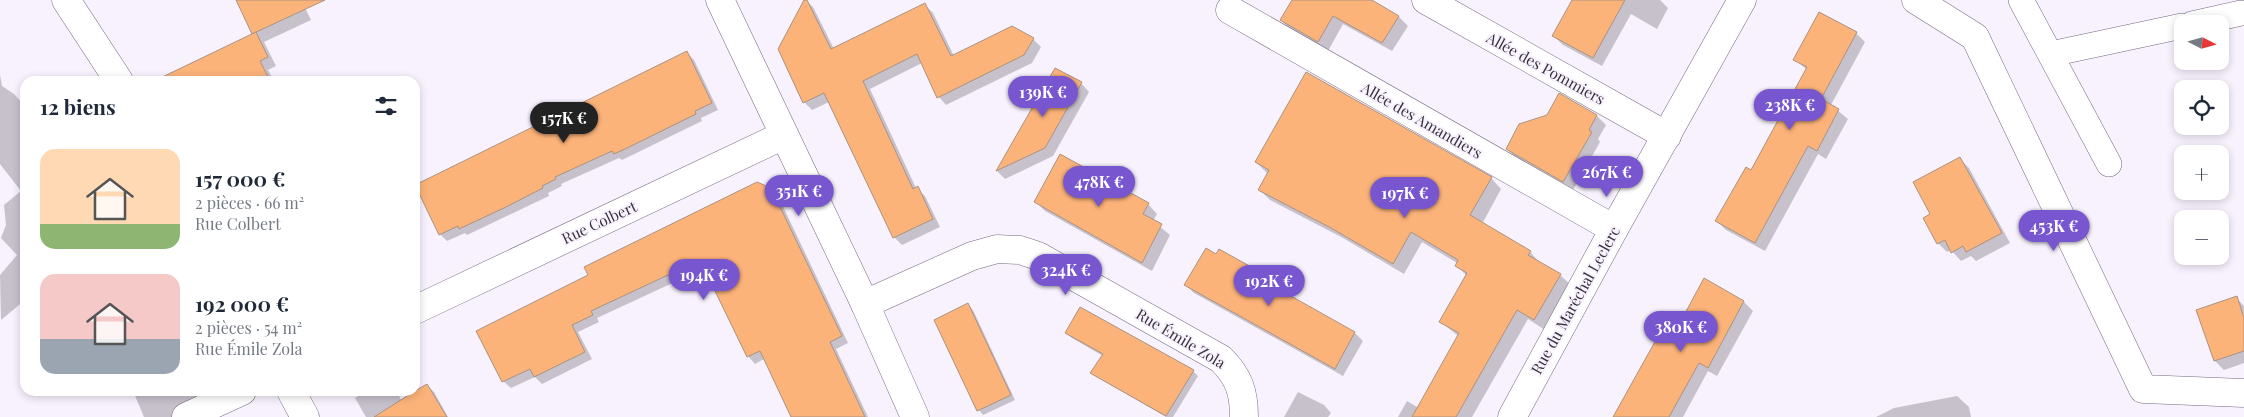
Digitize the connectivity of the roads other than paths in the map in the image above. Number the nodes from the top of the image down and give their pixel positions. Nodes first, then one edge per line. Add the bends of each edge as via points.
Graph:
1 (66, 0) edge
2 (720, 0) edge
3 (1426, 0) edge
4 (1742, 0) edge
5 (1916, 0) edge
6 (2021, 0) edge
7 (1230, 10) dead end
8 (2241, 13) dead end
9 (2229, 16) edge
10 (2174, 28) edge
11 (2051, 54) junction
12 (116, 76) edge
13 (784, 135) junction
14 (1666, 136) junction
15 (2109, 164) dead end
16 (1614, 229) junction
17 (865, 304) junction
18 (420, 308) edge
19 (2244, 394) edge
20 (231, 396) edge
21 (294, 396) edge
22 (186, 417) edge
23 (305, 417) edge
24 (915, 417) edge
25 (1244, 417) edge
26 (1512, 417) edge

1 - 12 street
2 - 13 street
3 - 14 street, Allée des Pommiers
4 - 14 street, Rue du Maréchal Leclerc
5 - 19 street via 1975,37 2143,389
6 - 11 street
7 - 16 street, Allée des Amandiers
8 - 9 street
10 - 11 street
11 - 15 street
13 - 17 street
13 - 18 street, Rue Colbert
14 - 16 street, Rue du Maréchal Leclerc
16 - 26 street, Rue du Maréchal Leclerc
17 - 24 street
17 - 25 street, Rue Émile Zola via 972,256 997,249 1020,250 1038,256 1221,359 1234,371 1241,386
20 - 22 street
21 - 23 street

